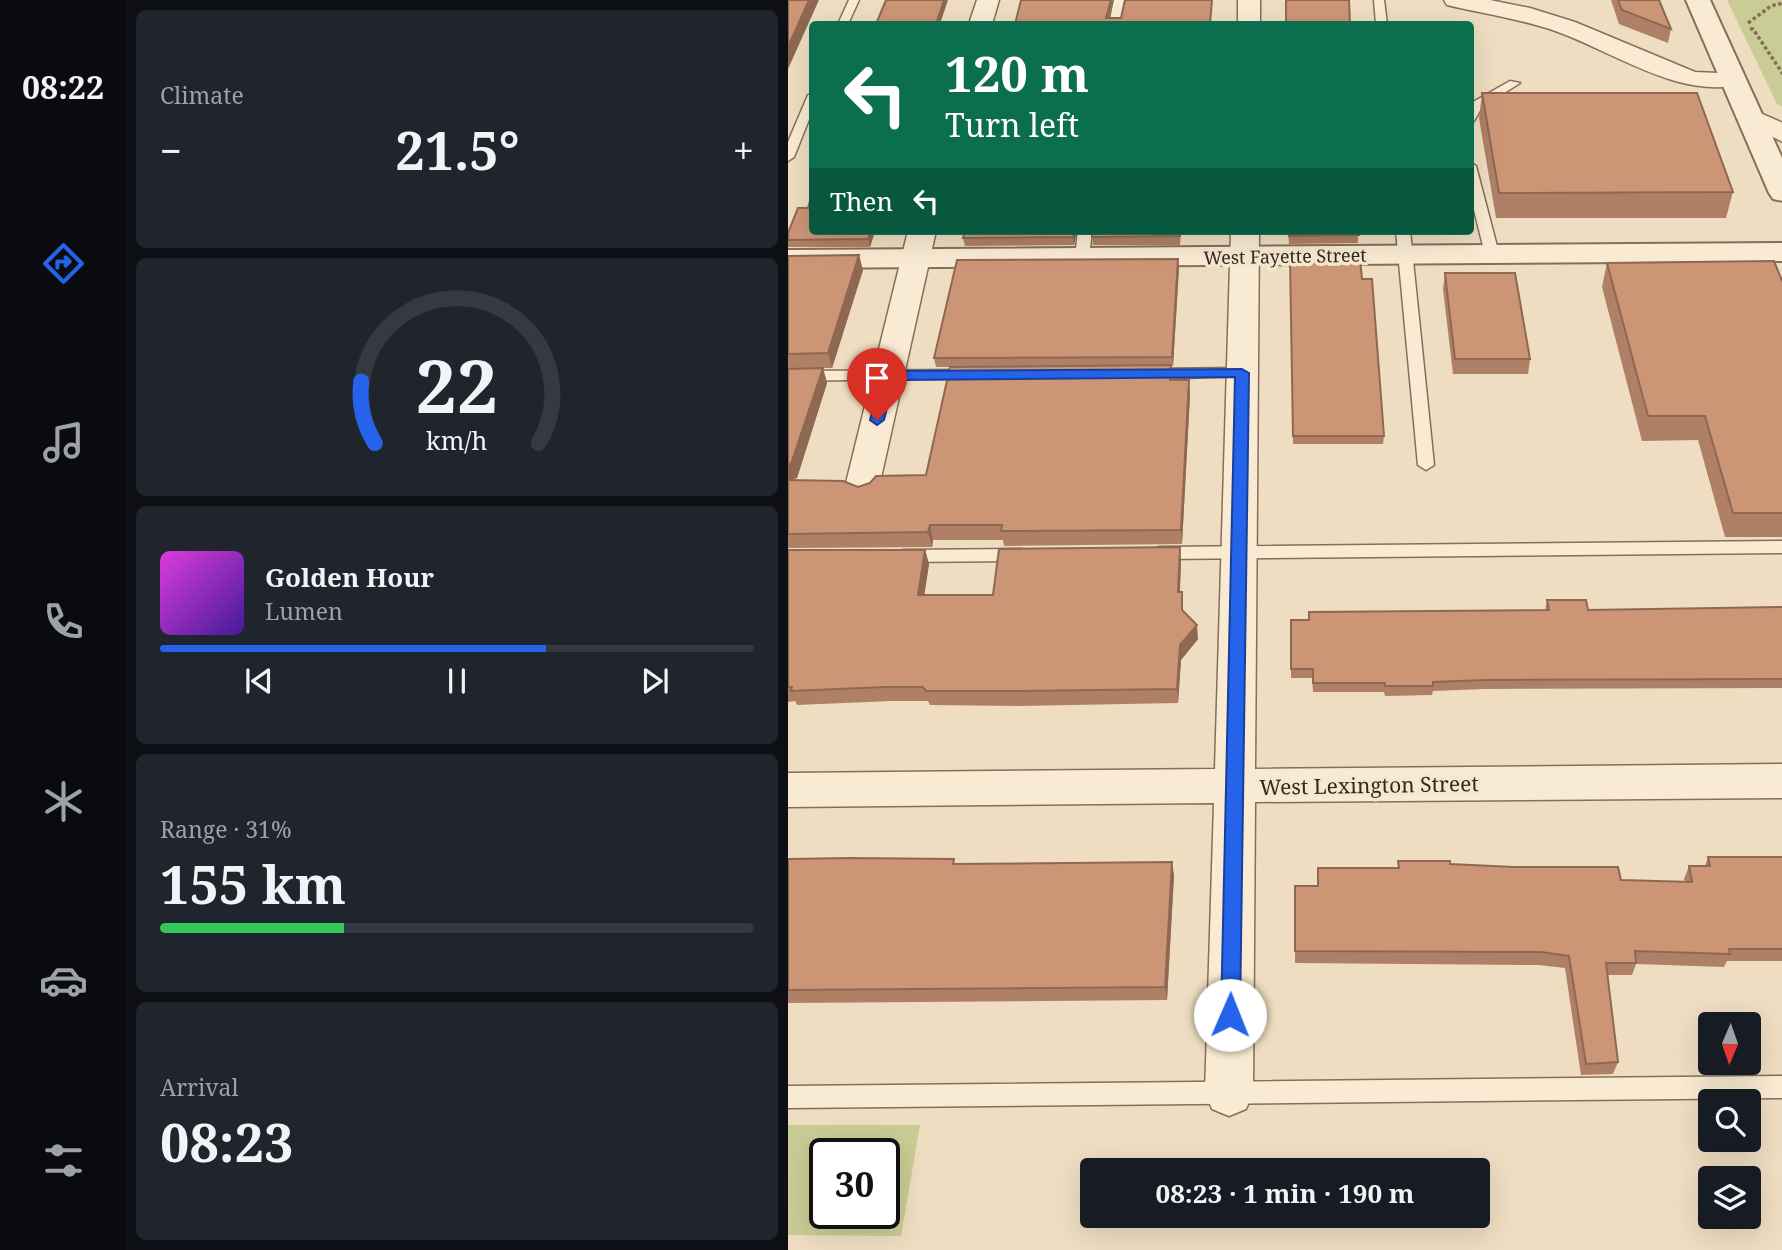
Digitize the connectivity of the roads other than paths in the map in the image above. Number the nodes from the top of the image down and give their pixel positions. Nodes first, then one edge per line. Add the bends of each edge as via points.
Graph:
1 (854, 0) edge
2 (988, 0) edge
3 (1119, 0) edge
4 (1249, 0) edge
5 (1379, 0) edge
6 (1455, 0) edge
7 (1698, 0) edge
8 (844, 21) edge
9 (982, 21) edge
10 (1116, 21) edge
11 (1249, 21) edge
12 (1382, 21) edge
13 (1733, 79) junction
14 (1514, 83) dead end
15 (809, 105) edge
16 (1474, 111) edge
17 (1749, 116) junction
18 (1783, 134) edge
19 (788, 157) edge
20 (1474, 182) edge
21 (1783, 193) edge
22 (1404, 243) edge
23 (1083, 244) edge
24 (1245, 244) edge
25 (918, 245) edge
26 (1783, 252) edge
27 (1492, 254) junction
28 (788, 259) edge
29 (1242, 373) junction
30 (1129, 374) edge
31 (995, 375) edge
32 (788, 376) edge
33 (888, 376) junction
34 (1426, 465) dead end
35 (856, 487) edge
36 (1783, 547) edge
37 (1239, 553) junction
38 (1147, 554) edge
39 (1037, 555) edge
40 (885, 556) edge
41 (1783, 781) edge
42 (1235, 786) junction
43 (788, 790) edge
44 (1783, 1087) edge
45 (1229, 1093) junction
46 (788, 1097) edge

1 - 8 lane
2 - 9 street
3 - 10 lane
4 - 11 street
5 - 12 lane
6 - 13 street via 1567,27 1691,79
7 - 13 street
13 - 17 street
14 - 16 lane
15 - 19 lane
17 - 18 street
17 - 21 street
20 - 27 lane
22 - 24 street, West Fayette Street
22 - 27 street, West Fayette Street
22 - 34 lane
23 - 24 street, West Fayette Street
23 - 25 street, West Fayette Street
24 - 29 street
25 - 28 street, West Fayette Street
25 - 33 street
26 - 27 street, West Fayette Street
29 - 30 lane
29 - 37 street
31 - 33 lane
32 - 33 lane
33 - 35 street
36 - 37 lane
37 - 38 lane
37 - 42 street
39 - 40 lane
41 - 42 street, West Lexington Street
42 - 43 street, West Lexington Street
42 - 45 street
44 - 45 lane
45 - 46 lane

